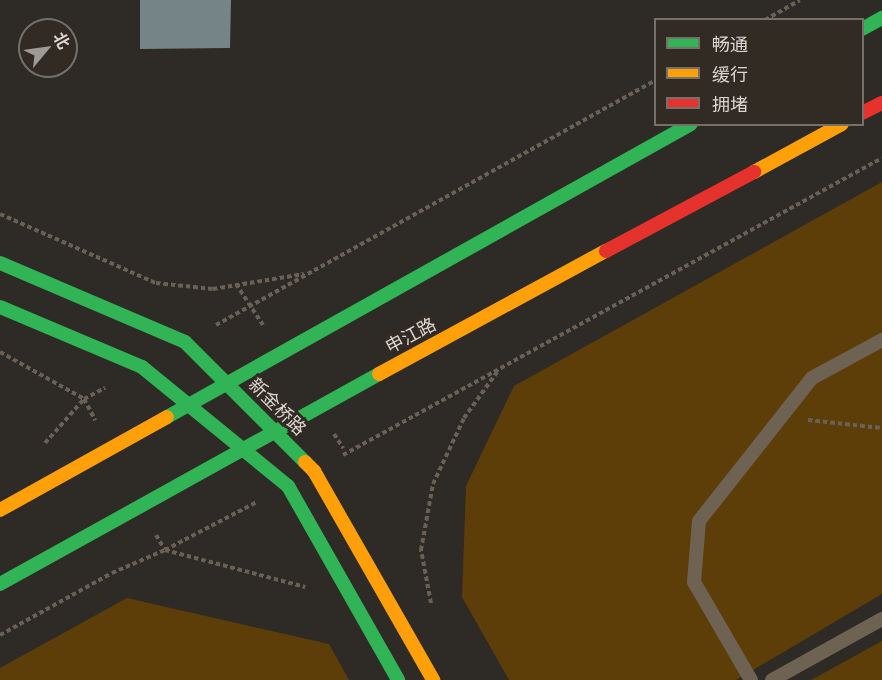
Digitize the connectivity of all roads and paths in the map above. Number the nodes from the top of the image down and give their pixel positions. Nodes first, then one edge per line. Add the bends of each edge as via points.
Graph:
1 (800, 0) edge
2 (768, 18) edge
3 (882, 18) edge
4 (864, 28) edge
5 (654, 81) edge
6 (882, 103) edge
7 (864, 112) edge
8 (687, 126) edge
9 (838, 126) edge
10 (882, 158) edge
11 (0, 214) edge
12 (0, 263) edge
13 (307, 273) junction
14 (236, 284) junction
15 (0, 307) edge
16 (882, 340) edge
17 (0, 352) edge
18 (498, 370) junction
19 (226, 383) junction
20 (189, 405) junction
21 (781, 417) junction
22 (882, 428) edge
23 (274, 430) junction
24 (36, 449) dead end
25 (240, 450) junction
26 (346, 453) dead end
27 (0, 510) edge
28 (0, 584) edge
29 (312, 588) dead end
30 (432, 609) dead end
31 (882, 619) edge
32 (0, 634) edge
33 (398, 680) edge
34 (433, 680) edge
35 (751, 680) edge
36 (772, 680) edge

1 - 2 path
3 - 4 main road
5 - 13 path
6 - 7 main road
8 - 19 main road
9 - 23 main road, 申江路
10 - 18 path
11 - 14 path via 156,283 213,288
12 - 19 main road, 新金桥路 via 185,342
13 - 14 path
13 - 14 path via 251,305
15 - 20 main road via 142,367
16 - 21 lane via 812,378
17 - 24 path via 84,399 45,444
18 - 26 path
18 - 30 path via 464,418 433,484 421,550
19 - 20 main road
19 - 23 main road, 新金桥路
20 - 25 main road
20 - 27 main road
21 - 22 path
21 - 35 lane via 699,521 694,582
23 - 25 main road, 申江路
23 - 34 main road, 新金桥路 via 314,471
25 - 28 main road, 申江路
25 - 33 main road via 288,486
29 - 32 path via 165,550 112,573
31 - 36 lane

